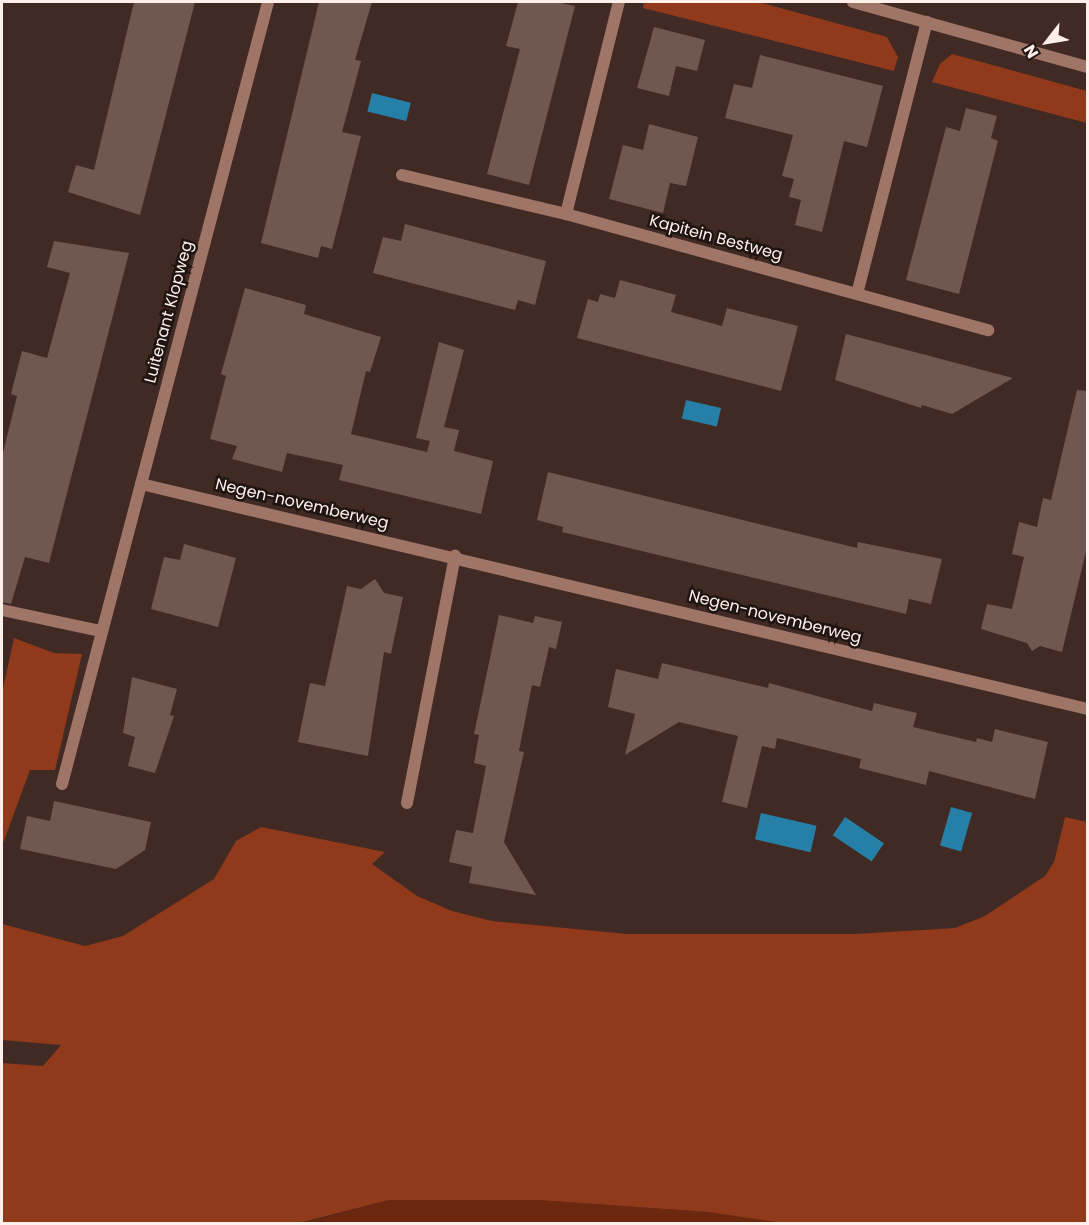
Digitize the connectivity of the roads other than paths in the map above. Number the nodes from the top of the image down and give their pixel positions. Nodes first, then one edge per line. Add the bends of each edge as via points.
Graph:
1 (268, 2) edge
2 (619, 2) edge
3 (854, 2) edge
4 (927, 22) junction
5 (1088, 67) edge
6 (402, 175) dead end
7 (566, 214) junction
8 (857, 294) junction
9 (988, 330) dead end
10 (141, 484) junction
11 (455, 556) junction
12 (2, 610) edge
13 (100, 631) junction
14 (1088, 709) edge
15 (62, 784) dead end
16 (407, 803) dead end

1 - 10 street, Luitenant Klopweg
2 - 7 street
3 - 4 street
4 - 5 street
4 - 8 street
6 - 7 street, Kapitein Bestweg
7 - 8 street, Kapitein Bestweg
8 - 9 street, Kapitein Bestweg
10 - 11 street, Negen-novemberweg
10 - 13 street, Luitenant Klopweg
11 - 14 street, Negen-novemberweg
11 - 16 street
12 - 13 street
13 - 15 street, Luitenant Klopweg

